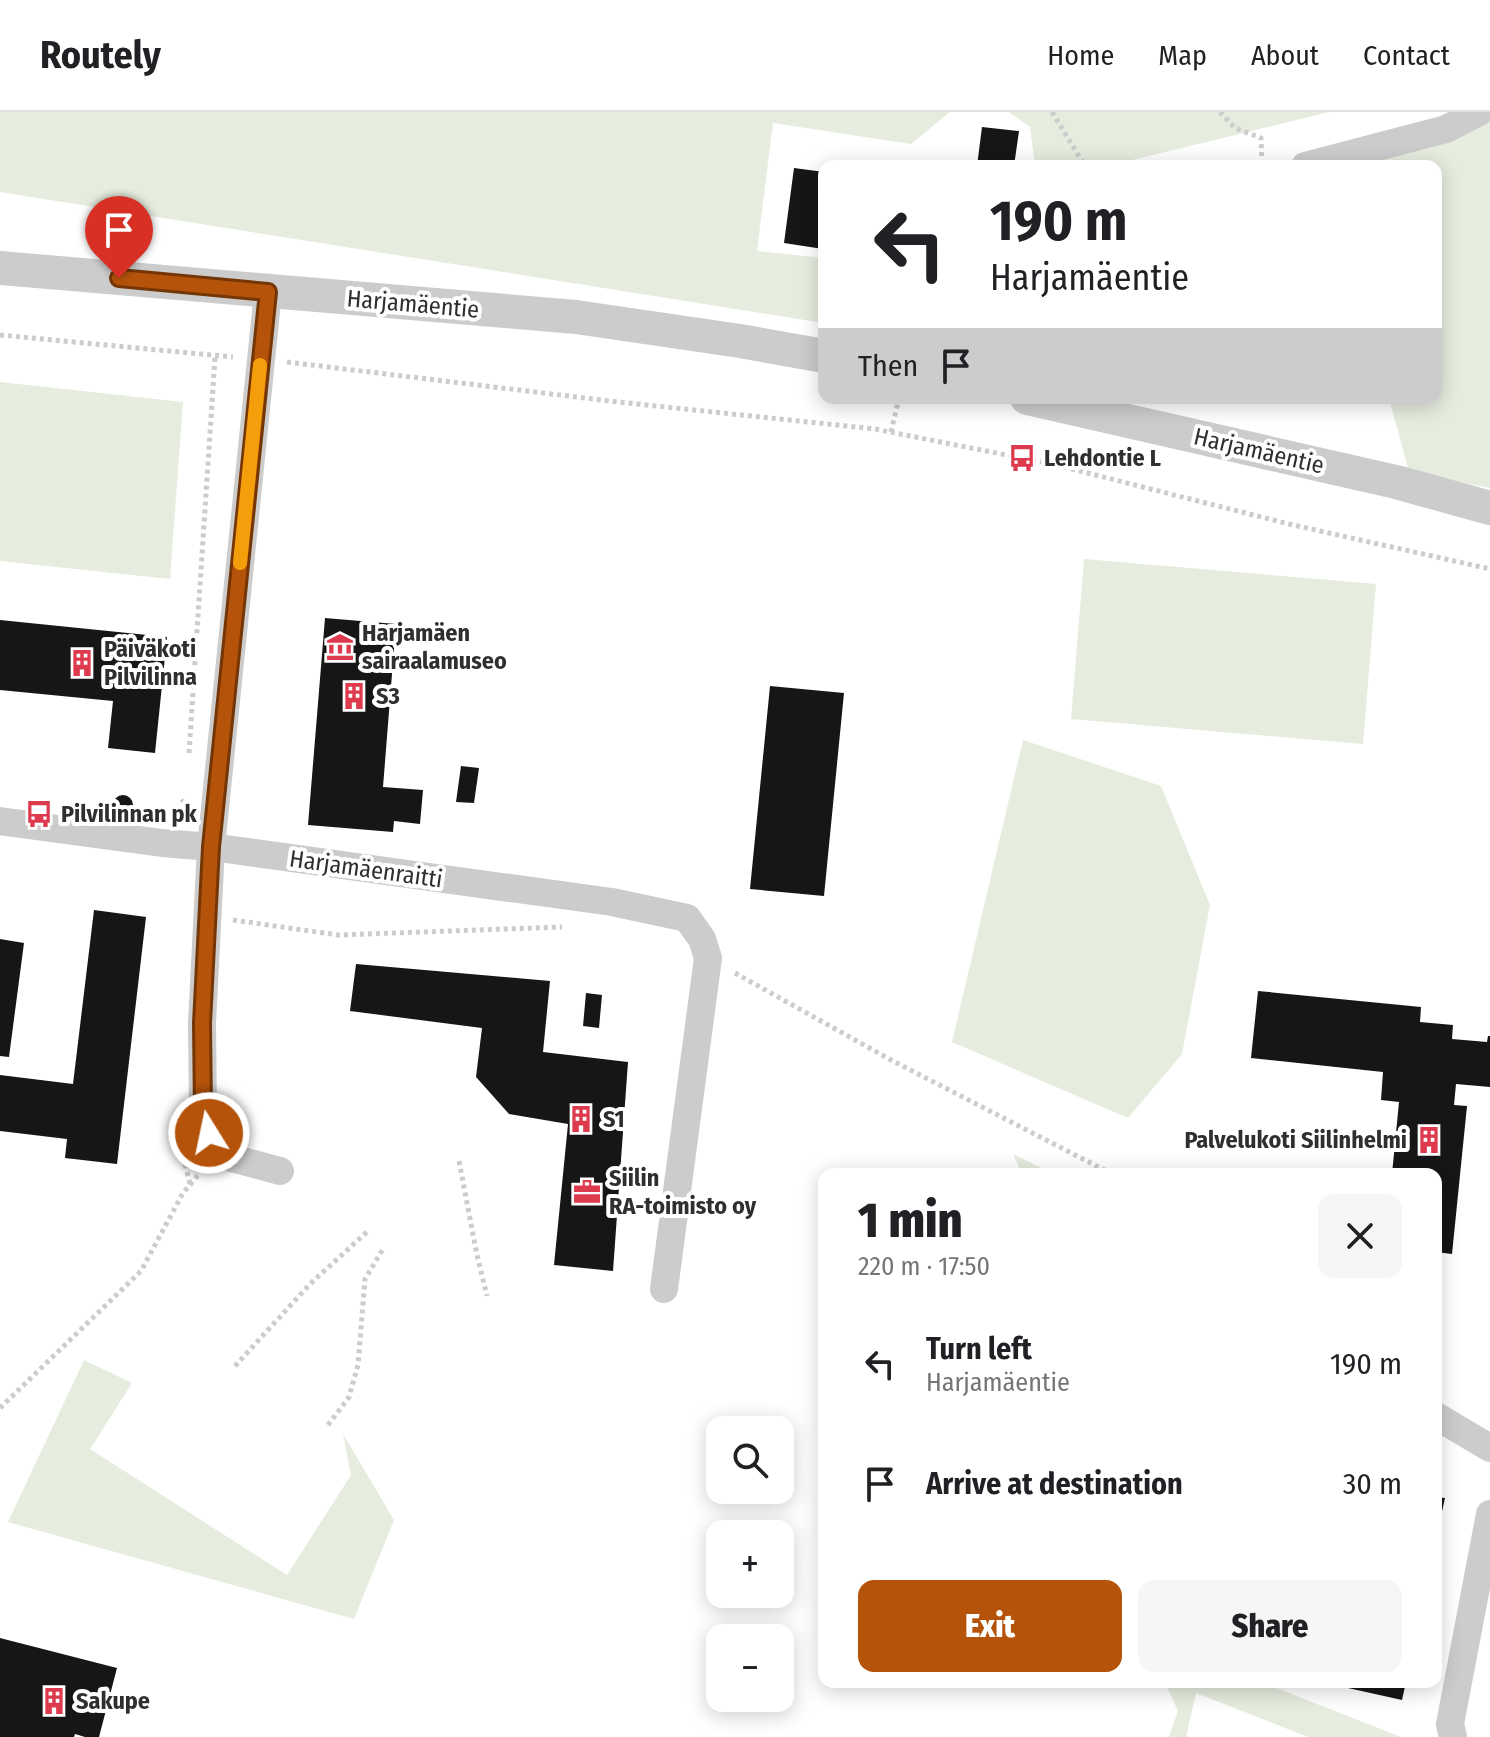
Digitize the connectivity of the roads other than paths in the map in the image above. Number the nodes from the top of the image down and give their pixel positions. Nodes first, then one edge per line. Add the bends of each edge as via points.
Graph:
1 (1479, 112) edge
2 (1328, 160) edge
3 (0, 268) edge
4 (268, 292) junction
5 (818, 355) edge
6 (1053, 404) edge
7 (1490, 508) edge
8 (0, 821) edge
9 (211, 847) junction
10 (280, 1171) dead end
11 (664, 1289) dead end
12 (1442, 1420) edge
13 (1490, 1448) edge
14 (1490, 1514) edge
15 (1453, 1737) edge

1 - 2 street via 1446,129
3 - 4 street, Harjamäentie
4 - 5 street, Harjamäentie via 576,317
4 - 9 street
6 - 7 street, Harjamäentie
8 - 9 street, Harjamäenraitti
9 - 10 street via 203,1112 216,1154
9 - 11 street, Harjamäenraitti via 612,902 687,918 708,958
12 - 13 street
14 - 15 street via 1450,1724

